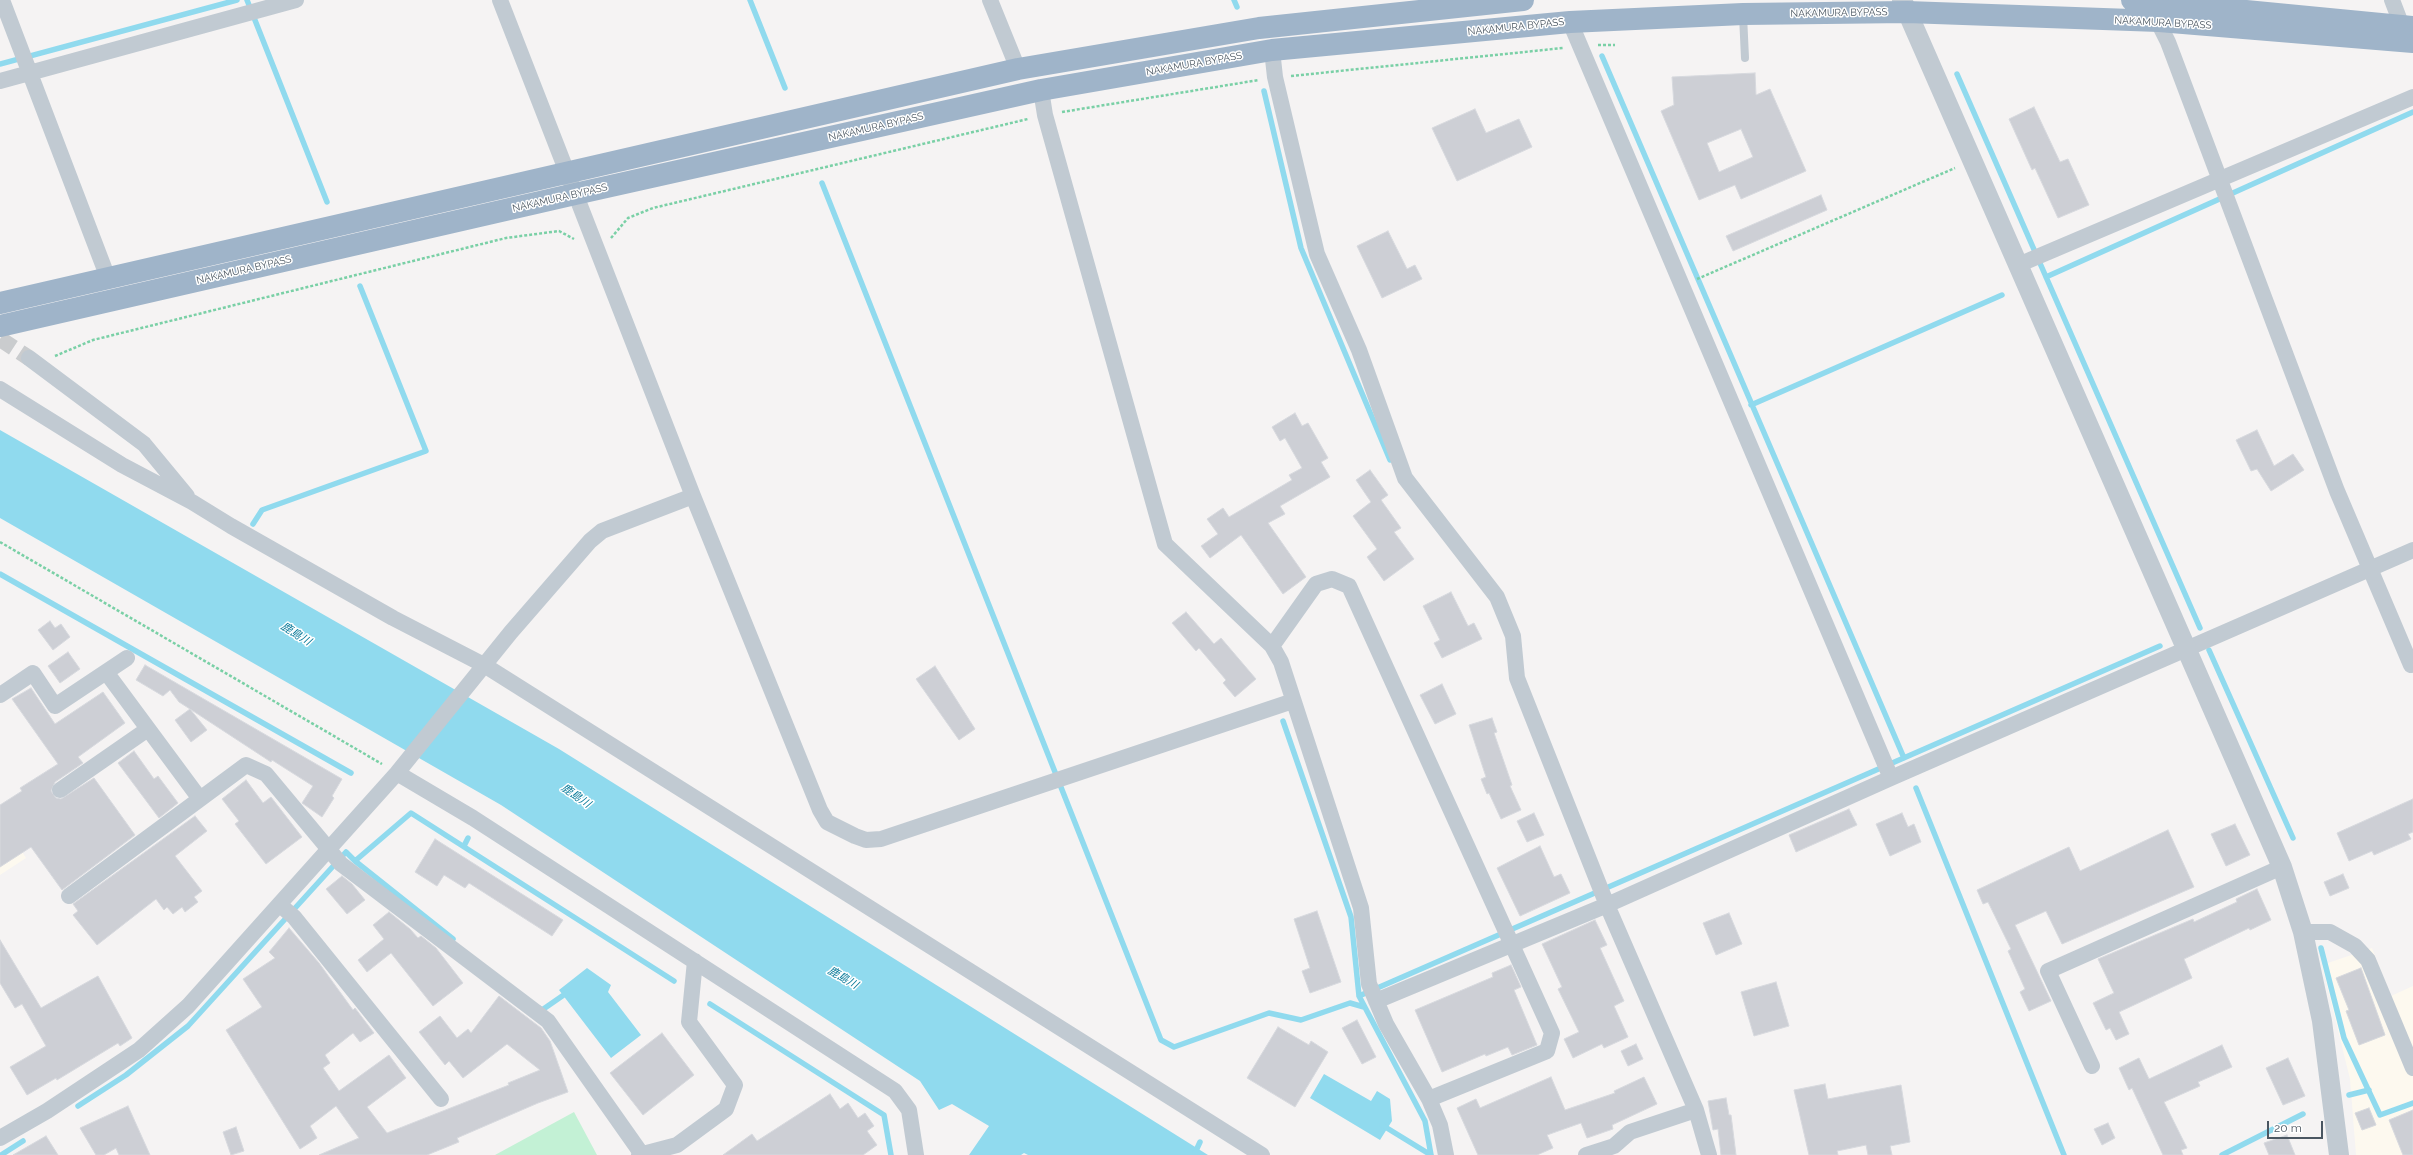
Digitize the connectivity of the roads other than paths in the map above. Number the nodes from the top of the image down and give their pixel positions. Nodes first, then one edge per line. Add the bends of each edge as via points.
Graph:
1 (2, 0) edge
2 (296, 0) edge
3 (500, 0) edge
4 (990, 0) edge
5 (1523, 0) edge
6 (2142, 0) edge
7 (2392, 0) edge
8 (1905, 6) edge
9 (1743, 14) junction
10 (2159, 21) junction
11 (1570, 22) junction
12 (2409, 37) edge
13 (1272, 50) junction
14 (1745, 58) dead end
15 (1018, 69) junction
16 (30, 72) junction
17 (0, 81) edge
18 (1041, 90) junction
19 (2413, 96) edge
20 (567, 172) junction
21 (2219, 178) junction
22 (575, 194) junction
23 (2024, 263) junction
24 (108, 278) junction
25 (0, 303) edge
26 (0, 326) edge
27 (33, 361) tunnel mouth
28 (0, 389) edge
29 (693, 496) junction
30 (192, 502) junction
31 (2413, 550) edge
32 (2371, 568) junction
33 (1272, 646) junction
34 (2187, 649) junction
35 (127, 658) dead end
36 (484, 665) junction
37 (2411, 665) dead end
38 (106, 672) junction
39 (0, 695) edge
40 (1293, 701) junction
41 (148, 730) junction
42 (397, 773) junction
43 (1891, 778) junction
44 (60, 790) dead end
45 (200, 799) junction
46 (334, 857) junction
47 (2282, 867) junction
48 (69, 896) dead end
49 (280, 905) junction
50 (1607, 906) junction
51 (2303, 932) junction
52 (1513, 944) junction
53 (695, 961) junction
54 (1376, 1001) junction
55 (2092, 1066) dead end
56 (2413, 1068) edge
57 (441, 1099) dead end
58 (1429, 1099) junction
59 (1696, 1110) junction
60 (0, 1138) edge
61 (640, 1154) edge
62 (1447, 1154) edge
63 (916, 1155) edge
64 (1262, 1155) edge
65 (1586, 1155) edge
66 (1709, 1155) edge
67 (2339, 1155) edge

1 - 16 street
2 - 16 street
3 - 20 street
4 - 15 street
5 - 15 highway via 1259,28
6 - 10 street
6 - 12 highway, NAKAMURA BYPASS
7 - 12 street
8 - 9 highway, NAKAMURA BYPASS
8 - 10 highway, NAKAMURA BYPASS
8 - 23 street via 1972,160
9 - 11 highway, NAKAMURA BYPASS
9 - 14 lane
10 - 12 highway, NAKAMURA BYPASS
10 - 21 street
11 - 13 highway, NAKAMURA BYPASS
11 - 43 street
13 - 18 highway, NAKAMURA BYPASS
13 - 50 street via 1275,77 1317,254 1359,350 1405,478 1497,597 1513,636 1517,678
15 - 20 highway
16 - 17 street
16 - 24 street
18 - 22 highway, NAKAMURA BYPASS
18 - 33 street via 1045,115 1165,544
19 - 21 street
20 - 22 street
20 - 24 highway
21 - 23 street
21 - 32 street via 2337,490
22 - 26 highway, NAKAMURA BYPASS
22 - 29 street
23 - 34 street
24 - 25 highway
27 - 30 street via 144,444
28 - 30 street via 122,465
29 - 36 street via 602,531 590,541
29 - 40 street via 820,810 827,822 854,836 866,840 881,839
30 - 36 street via 393,618
31 - 32 street
32 - 34 street
32 - 37 street
33 - 40 street via 1281,662
33 - 52 street via 1316,584 1332,579 1349,586
34 - 43 street
34 - 47 street
35 - 38 street
36 - 42 street
36 - 64 street
38 - 39 street via 55,706 33,673
38 - 41 street
40 - 54 street via 1361,908 1369,984
41 - 44 street
41 - 45 street
42 - 46 street
42 - 53 street via 473,818
43 - 50 street
45 - 46 street via 246,765 266,774
45 - 48 street
46 - 49 street
46 - 61 street via 548,1021
47 - 51 street
47 - 55 street via 2048,971
49 - 57 street via 294,917
49 - 60 street via 188,1006 139,1050 47,1111
50 - 52 street
50 - 59 street
51 - 56 street via 2330,932 2355,946 2368,960
51 - 67 street via 2322,1021
52 - 54 street
52 - 58 street via 1552,1033 1548,1050
53 - 61 street via 689,1022 735,1085 726,1109 677,1145
53 - 63 street via 895,1091 909,1110
54 - 58 street via 1386,1024
58 - 62 street via 1440,1125
59 - 65 street via 1630,1132 1614,1146
59 - 66 street

